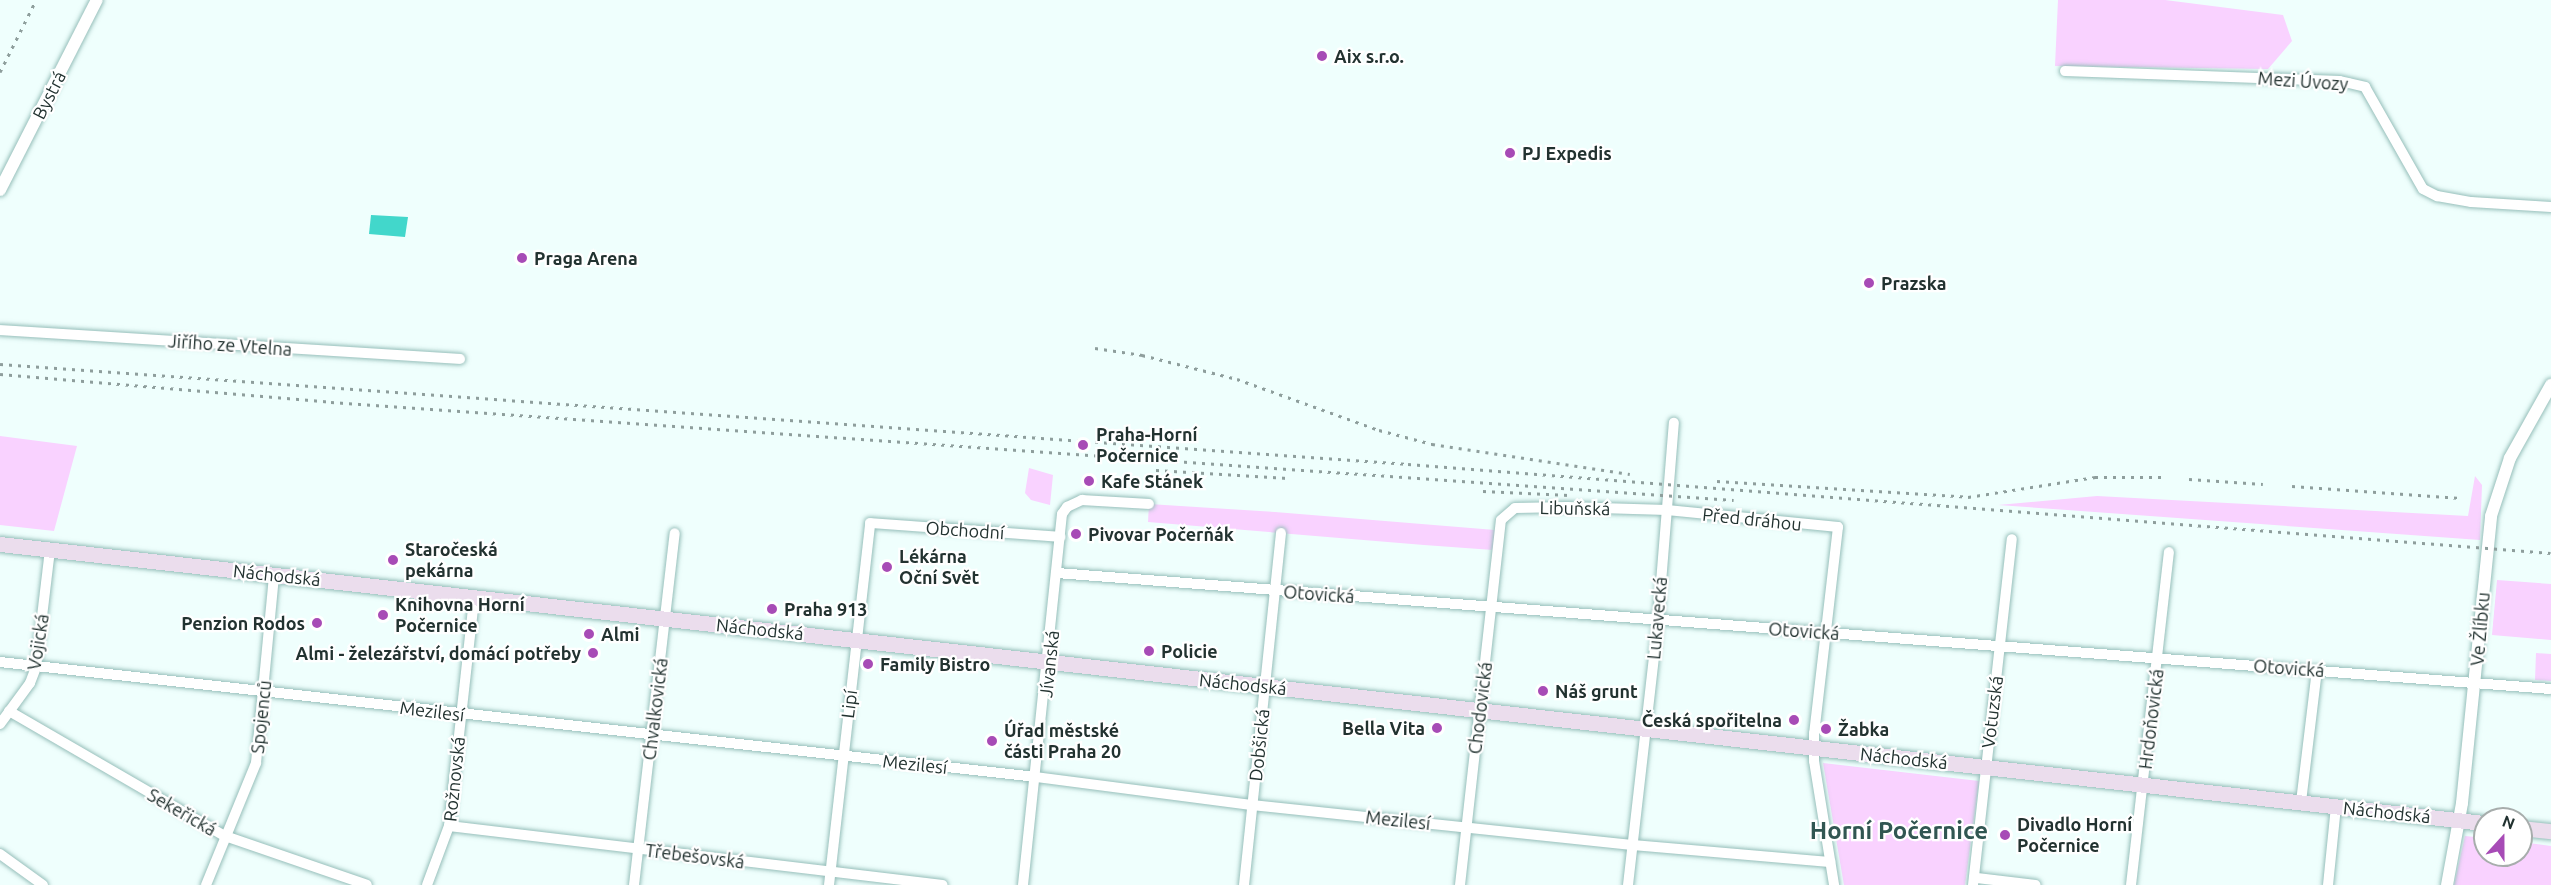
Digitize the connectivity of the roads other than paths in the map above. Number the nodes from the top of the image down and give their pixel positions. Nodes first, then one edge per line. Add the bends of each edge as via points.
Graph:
1 (97, 0) edge
2 (2065, 71) dead end
3 (0, 190) edge
4 (2551, 207) edge
5 (0, 330) edge
6 (460, 359) dead end
7 (2550, 392) edge
8 (1674, 423) dead end
9 (1149, 504) dead end
10 (1667, 510) junction
11 (870, 523) joint
12 (1499, 531) joint
13 (675, 533) dead end
14 (1281, 533) dead end
15 (1060, 537) junction
16 (2012, 539) dead end
17 (0, 544) edge
18 (50, 550) junction
19 (2169, 552) dead end
20 (1057, 573) junction
21 (274, 575) junction
22 (1275, 590) junction
23 (474, 598) junction
24 (1492, 607) junction
25 (665, 619) junction
26 (1658, 620) junction
27 (1825, 632) junction
28 (857, 640) junction
29 (2000, 646) junction
30 (2158, 658) junction
31 (0, 662) edge
32 (1050, 662) junction
33 (36, 667) junction
34 (2317, 670) junction
35 (2475, 682) junction
36 (1265, 686) junction
37 (2551, 689) edge
38 (263, 692) junction
39 (1479, 710) junction
40 (9, 711) junction
41 (461, 714) junction
42 (0, 724) edge
43 (1646, 729) junction
44 (652, 735) junction
45 (1814, 748) junction
46 (843, 756) junction
47 (1986, 767) junction
48 (1036, 777) junction
49 (2143, 784) junction
50 (2301, 802) junction
51 (1252, 805) junction
52 (2336, 806) junction
53 (2459, 820) junction
54 (2473, 822) edge
55 (449, 826) junction
56 (1467, 827) junction
57 (2533, 829) edge
58 (2551, 831) edge
59 (225, 836) junction
60 (1632, 845) junction
61 (638, 849) junction
62 (0, 854) edge
63 (1830, 862) junction
64 (830, 873) junction
65 (1975, 882) edge
66 (43, 885) edge
67 (206, 885) edge
68 (367, 885) edge
69 (427, 885) edge
70 (634, 885) edge
71 (829, 885) edge
72 (942, 885) edge
73 (1023, 885) edge
74 (1244, 885) edge
75 (1460, 885) edge
76 (1628, 885) edge
77 (1834, 885) edge
78 (2036, 885) edge
79 (2131, 885) edge
80 (2328, 885) edge
81 (2447, 885) edge

1 - 3 street, Bystrá
2 - 4 street, Mezi Úvozy via 2340,81 2365,87 2423,189 2437,196 2471,202
5 - 6 street, Jiřího ze Vtelna
7 - 35 street, Ve Žlíbku via 2510,459 2491,516
8 - 10 street, Lukavecká
9 - 15 street, Jívanská via 1082,500 1066,507
10 - 12 street, Libuňská via 1515,508 1501,520
10 - 26 street, Lukavecká
10 - 27 street, Před dráhou via 1838,527
11 - 15 street, Obchodní
11 - 28 street, Lipí
12 - 24 street, Chodovická
13 - 25 street, Chvalkovická
14 - 22 street, Dobšická
15 - 20 street, Jívanská
16 - 29 street, Votuzská
17 - 18 main road, Náchodská
18 - 21 main road, Náchodská
18 - 33 street, Vojická
19 - 30 street, Hrdoňovická
20 - 22 street, Otovická
20 - 32 street, Jívanská
21 - 23 main road, Náchodská
21 - 38 street, Spojenců
22 - 24 street, Otovická
22 - 36 street, Dobšická
23 - 25 main road, Náchodská
23 - 41 street, Rožnovská
24 - 26 street, Otovická
24 - 39 street, Chodovická
25 - 28 main road, Náchodská
25 - 44 street, Chvalkovická
26 - 27 street, Otovická
26 - 43 street, Lukavecká
27 - 29 street, Otovická
27 - 45 street
28 - 32 main road, Náchodská
28 - 46 street, Lipí
29 - 30 street, Otovická
29 - 47 street, Votuzská
30 - 34 street, Otovická
30 - 49 street, Hrdoňovická
31 - 33 street, Mezilesí
32 - 36 main road, Náchodská
32 - 48 street, Jívanská
33 - 38 street, Mezilesí
33 - 40 street, Vojická via 30,683
34 - 35 street, Otovická
34 - 50 street
35 - 37 street, Otovická
35 - 53 street, Ve Žlíbku
36 - 39 main road, Náchodská
36 - 51 street, Dobšická
38 - 41 street, Mezilesí
38 - 59 street, Spojenců via 256,762
39 - 43 main road, Náchodská
39 - 56 street, Chodovická
40 - 42 street, Vojická
40 - 59 street, Sekeřická
41 - 44 street, Mezilesí
41 - 55 street, Rožnovská
43 - 45 main road, Náchodská
43 - 60 street, Lukavecká
44 - 46 street, Mezilesí
44 - 61 street, Chvalkovická
45 - 47 main road, Náchodská
45 - 63 street
46 - 48 street, Mezilesí
46 - 64 street, Lipí
47 - 49 main road, Náchodská
47 - 65 street, Votuzská
48 - 51 street, Mezilesí
48 - 73 street, Jívanská
49 - 50 main road, Náchodská
49 - 79 street, Hrdoňovická
50 - 52 main road, Náchodská
51 - 56 street, Mezilesí
51 - 74 street, Dobšická
52 - 53 main road, Náchodská
52 - 80 street
53 - 54 main road, Náchodská
53 - 81 street, Ve Žlíbku
55 - 61 street, Třebešovská
55 - 69 street, Rožnovská
56 - 60 street, Mezilesí
56 - 75 street, Chodovická
57 - 58 main road
59 - 67 street, Spojenců
59 - 68 street, Sekeřická
60 - 63 street, Mezilesí
60 - 76 street, Lukavecká
61 - 64 street, Třebešovská
61 - 70 street, Chvalkovická
62 - 66 street
63 - 77 street
64 - 71 street, Lipí
64 - 72 street, Třebešovská
65 - 78 street

